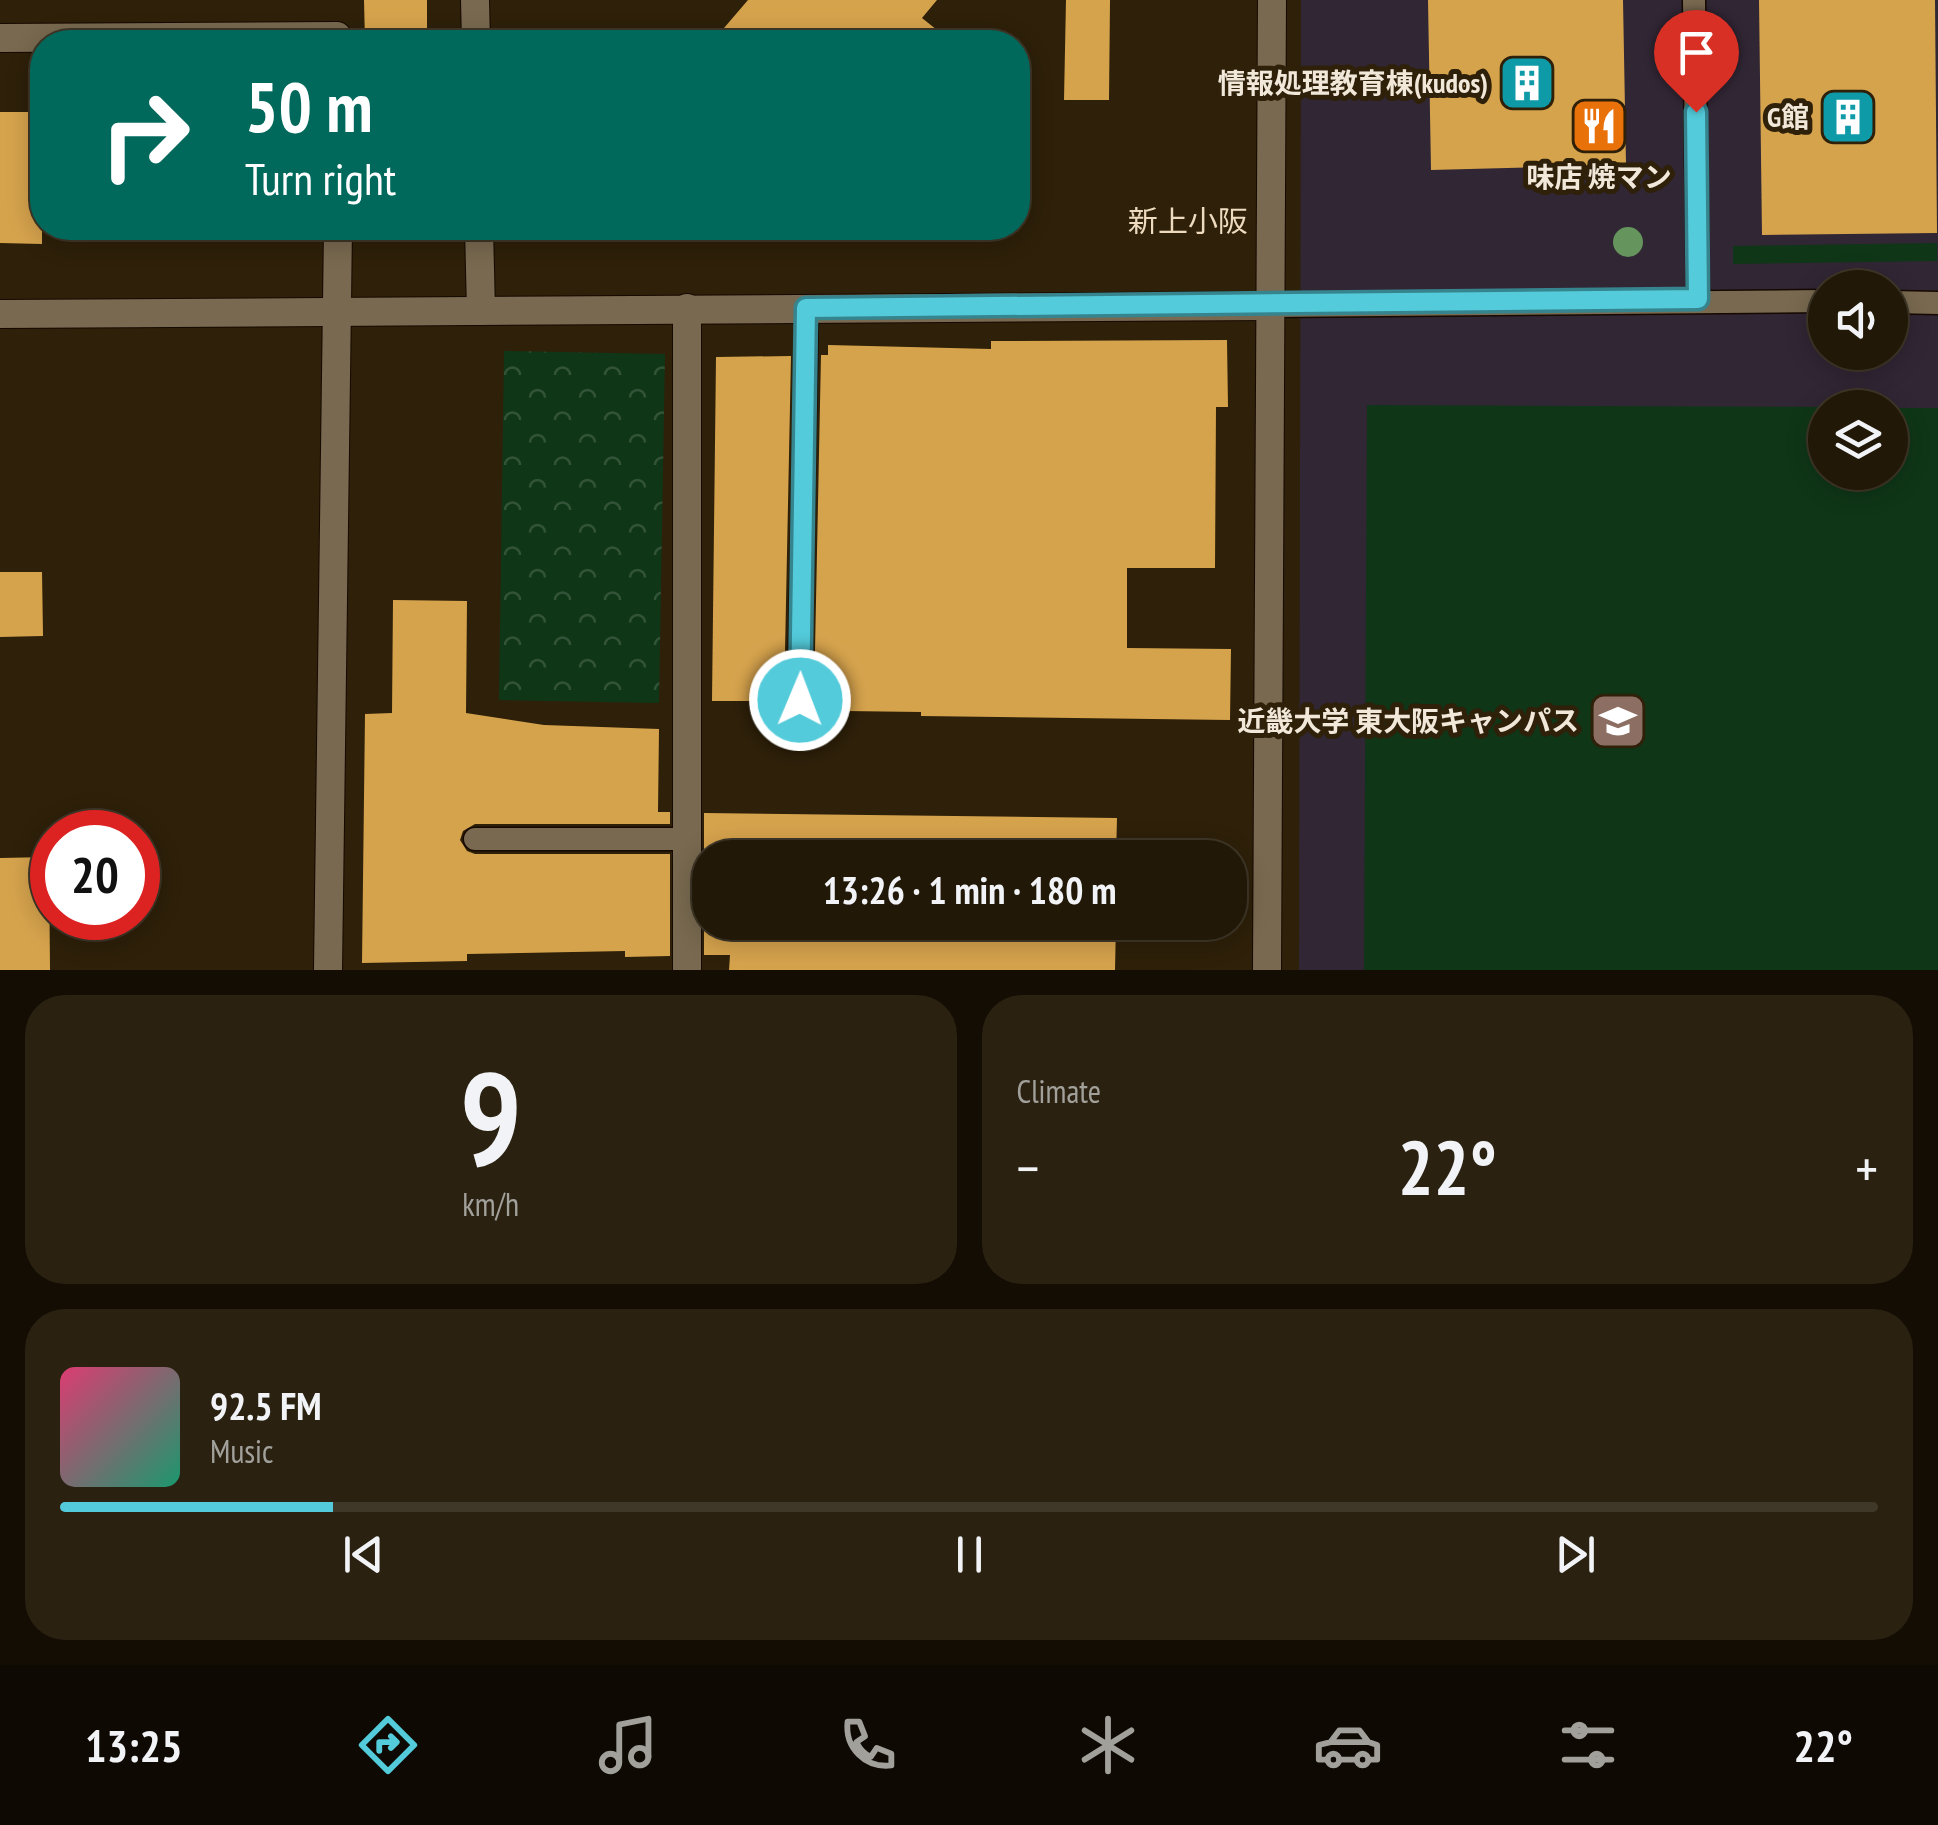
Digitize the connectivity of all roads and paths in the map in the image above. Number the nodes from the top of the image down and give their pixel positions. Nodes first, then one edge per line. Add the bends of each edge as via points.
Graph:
1 (475, 0) edge
2 (1272, 0) edge
3 (1694, 0) edge
4 (476, 30) edge
5 (0, 38) edge
6 (30, 38) edge
7 (338, 240) edge
8 (479, 240) edge
9 (1698, 299) junction
10 (1808, 301) edge
11 (1908, 302) edge
12 (1938, 303) edge
13 (1269, 306) junction
14 (687, 308) junction
15 (806, 308) junction
16 (481, 311) junction
17 (339, 313) junction
18 (0, 314) edge
19 (800, 700) dead end
20 (475, 839) dead end
21 (687, 839) junction
22 (328, 970) edge
23 (687, 970) edge
24 (1267, 970) edge

1 - 4 street
2 - 13 street
3 - 9 lane
5 - 6 street
7 - 17 street
8 - 16 street
9 - 10 lane
9 - 13 lane
11 - 12 lane
13 - 15 street
13 - 24 street
14 - 15 street
14 - 16 street
14 - 21 street
15 - 19 lane
16 - 17 street
17 - 18 street
17 - 22 street
20 - 21 lane
21 - 23 street

